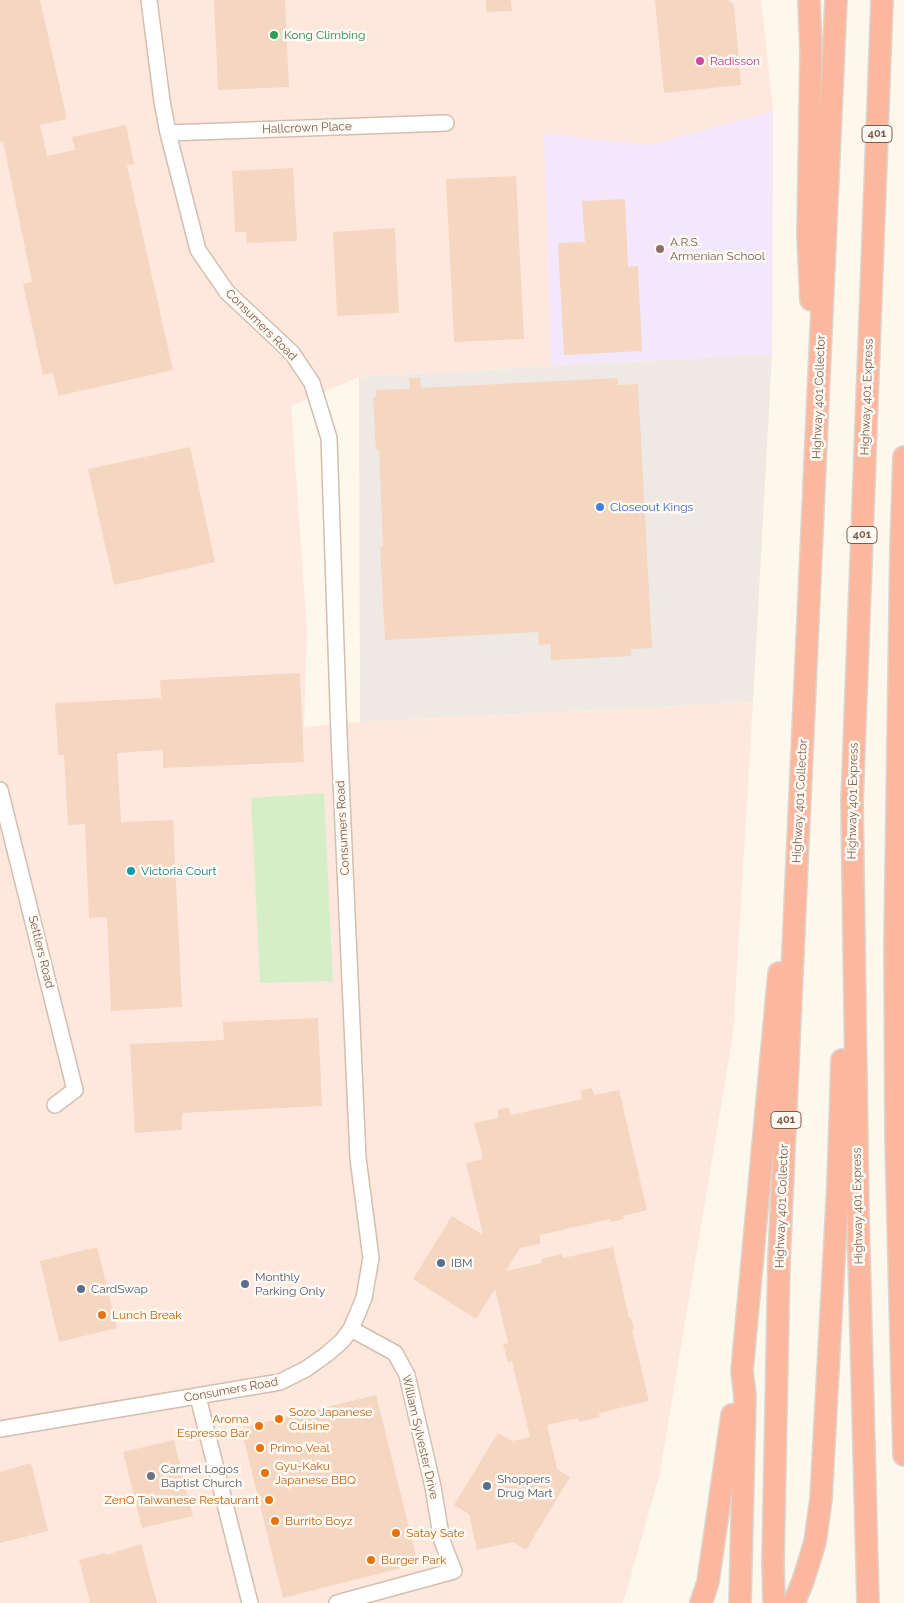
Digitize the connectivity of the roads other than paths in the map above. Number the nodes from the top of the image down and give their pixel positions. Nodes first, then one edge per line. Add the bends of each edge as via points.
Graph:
1 (149, 0) edge
2 (808, 0) edge
3 (836, 0) edge
4 (882, 0) edge
5 (446, 123) dead end
6 (168, 133) junction
7 (904, 457) edge
8 (816, 465) junction
9 (805, 679) junction
10 (0, 790) edge
11 (852, 802) junction
12 (895, 946) junction
13 (904, 1053) edge
14 (54, 1105) dead end
15 (351, 1329) junction
16 (742, 1371) junction
17 (198, 1397) junction
18 (0, 1429) edge
19 (904, 1454) edge
20 (250, 1603) edge
21 (337, 1603) edge
22 (701, 1603) edge
23 (740, 1603) edge
24 (774, 1603) edge
25 (794, 1603) edge
26 (868, 1603) edge

1 - 6 street, Consumers Road
2 - 8 highway via 812,52 808,235
3 - 8 highway, Highway 401 Collector / 401
4 - 11 highway, Highway 401 Express / 401
5 - 6 street, Hallcrown Place
6 - 15 street, Consumers Road via 198,250 227,292 292,353 312,383 329,438 358,1158 372,1258 364,1298
7 - 12 highway
8 - 9 highway, Highway 401 Collector / 401
9 - 16 highway
9 - 24 highway, Highway 401 Collector / 401 via 779,1261
10 - 14 street, Settlers Road via 75,1090
11 - 25 highway via 838,1185 821,1498 815,1542
11 - 26 highway, Highway 401 Express / 401
12 - 13 highway
12 - 19 highway
15 - 17 street, Consumers Road via 327,1354 280,1382
15 - 21 street, William Sylvester Drive via 395,1353 407,1374 442,1541 454,1572
16 - 22 highway via 734,1391 708,1582
16 - 23 highway via 745,1396
17 - 18 street, Consumers Road
17 - 20 street

